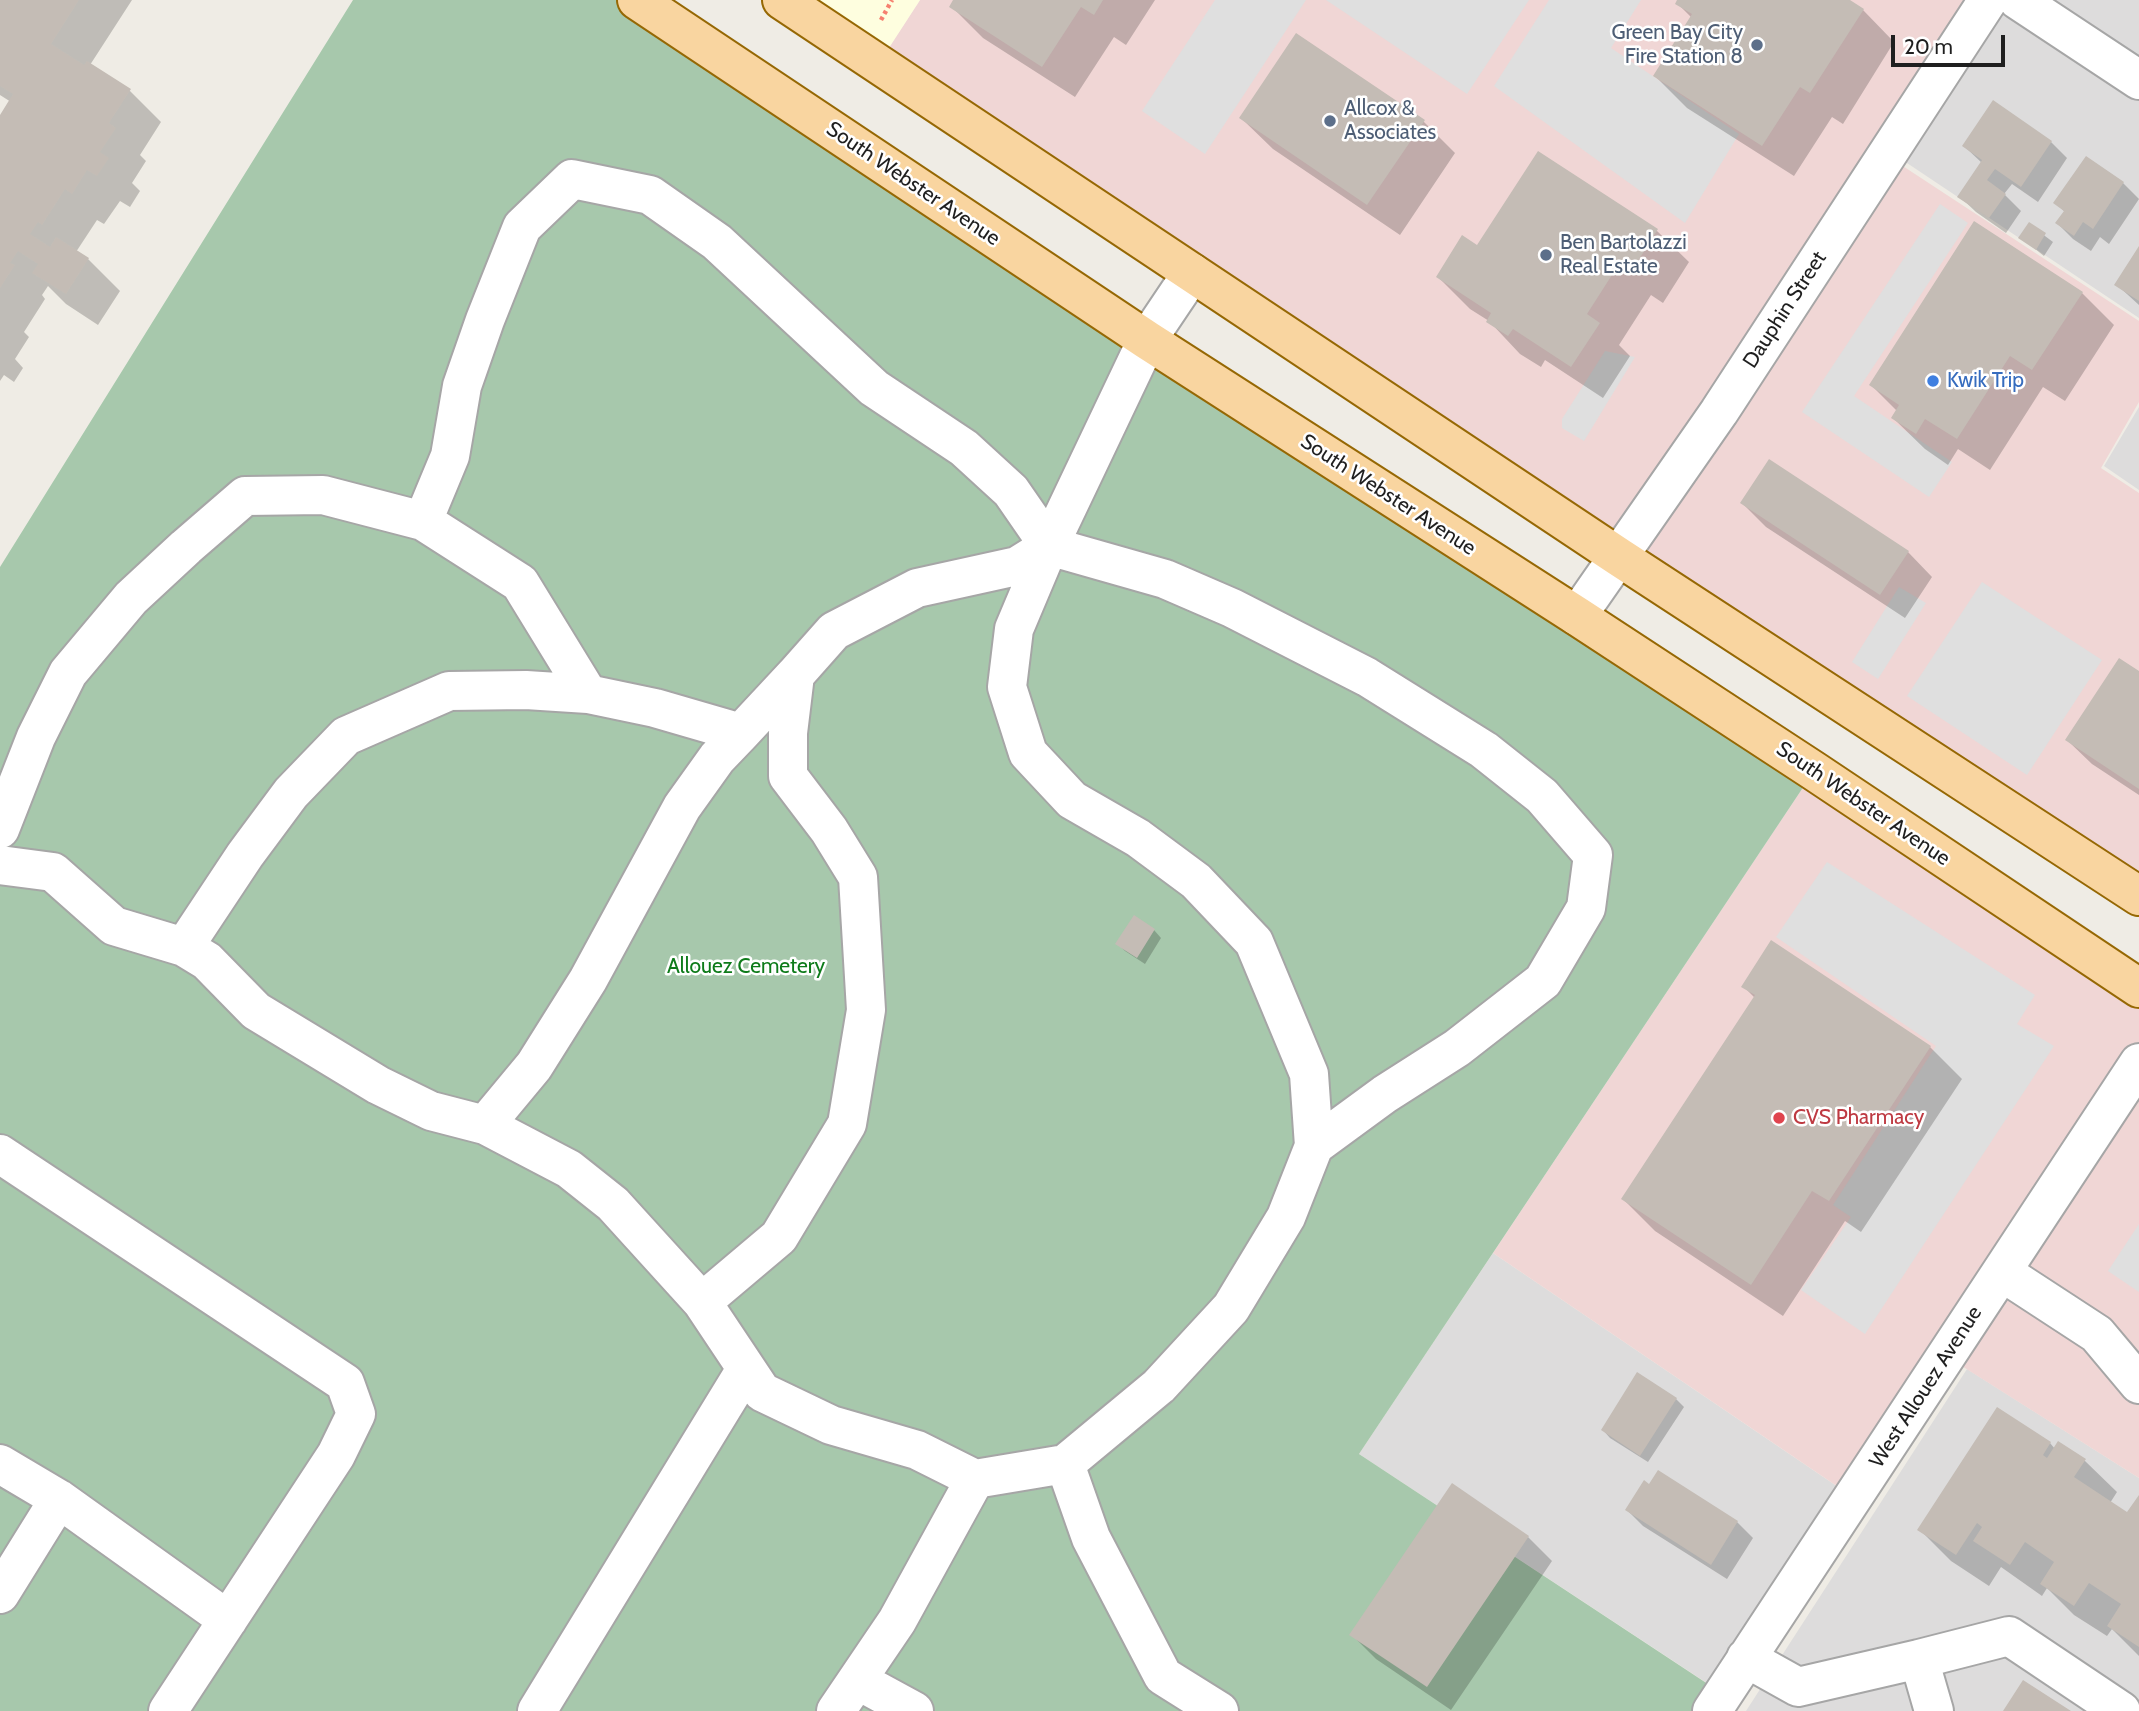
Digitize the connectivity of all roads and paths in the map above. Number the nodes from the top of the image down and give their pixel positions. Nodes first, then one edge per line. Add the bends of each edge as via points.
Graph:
1 (637, 0) edge
2 (782, 0) edge
3 (892, 0) edge
4 (1988, 0) edge
5 (2018, 0) edge
6 (877, 27) dead end
7 (2139, 80) edge
8 (1192, 273) junction
9 (1147, 341) junction
10 (423, 521) junction
11 (1049, 546) junction
12 (1619, 557) junction
13 (1577, 616) junction
14 (795, 675) junction
15 (588, 695) junction
16 (741, 733) junction
17 (0, 829) edge
18 (0, 865) edge
19 (2139, 896) edge
20 (184, 947) junction
21 (2139, 988) edge
22 (2139, 1063) edge
23 (485, 1125) junction
24 (1314, 1146) junction
25 (0, 1154) edge
26 (2002, 1272) junction
27 (702, 1302) junction
28 (746, 1368) junction
29 (2139, 1384) edge
30 (0, 1464) edge
31 (1065, 1464) junction
32 (975, 1479) junction
33 (59, 1499) junction
34 (0, 1594) edge
35 (228, 1620) junction
36 (1746, 1658) junction
37 (1919, 1658) junction
38 (858, 1680) junction
39 (1799, 1699) edge
40 (169, 1711) edge
41 (537, 1711) edge
42 (836, 1711) edge
43 (914, 1711) edge
44 (1219, 1711) edge
45 (1712, 1711) edge
46 (1934, 1711) edge
47 (2121, 1711) edge

1 - 9 main road, South Webster Avenue
2 - 8 main road
3 - 6 path
4 - 12 street, Dauphin Street
5 - 7 street
8 - 9 street
8 - 12 main road
9 - 11 street
9 - 13 main road, South Webster Avenue
10 - 11 street via 450,456 462,386 522,227 572,179 650,195 717,242 874,388 964,448 1011,491
10 - 15 street via 520,583
10 - 17 street via 323,495 245,496 131,598 68,673 36,737
11 - 14 street via 1017,566 917,588 834,631
11 - 24 street via 1014,629 1007,687 1028,753 1072,800 1138,838 1196,881 1254,942 1309,1074
11 - 24 street via 1166,579 1367,677 1484,750 1542,796 1592,855 1586,908 1543,981 1457,1048
12 - 13 street, Dauphin Street
12 - 19 main road
13 - 21 main road, South Webster Avenue
14 - 16 street
14 - 27 street via 788,776 830,830 858,877 866,1010 846,1124 779,1237
15 - 16 street via 655,708
15 - 20 street via 449,691 346,736 291,793
16 - 23 street via 682,807 588,980 534,1066
18 - 20 street via 53,872 114,926
20 - 23 street via 206,961 256,1012 378,1085 431,1111
22 - 26 street, West Allouez Avenue
23 - 27 street via 569,1169 613,1203
24 - 31 street via 1286,1217 1231,1308 1159,1386
25 - 35 street via 345,1383 356,1414 336,1455
26 - 29 street via 2097,1334
26 - 36 street, West Allouez Avenue
27 - 28 street
28 - 32 street via 762,1392 831,1425 917,1450
28 - 41 street
30 - 33 street
31 - 32 street
31 - 44 street via 1091,1538 1163,1676
32 - 38 street via 897,1622
33 - 34 street
33 - 35 street
35 - 40 street
36 - 39 street
36 - 45 street, West Allouez Avenue
37 - 39 street
37 - 46 street
37 - 47 street via 2009,1636
38 - 42 street
38 - 43 street

